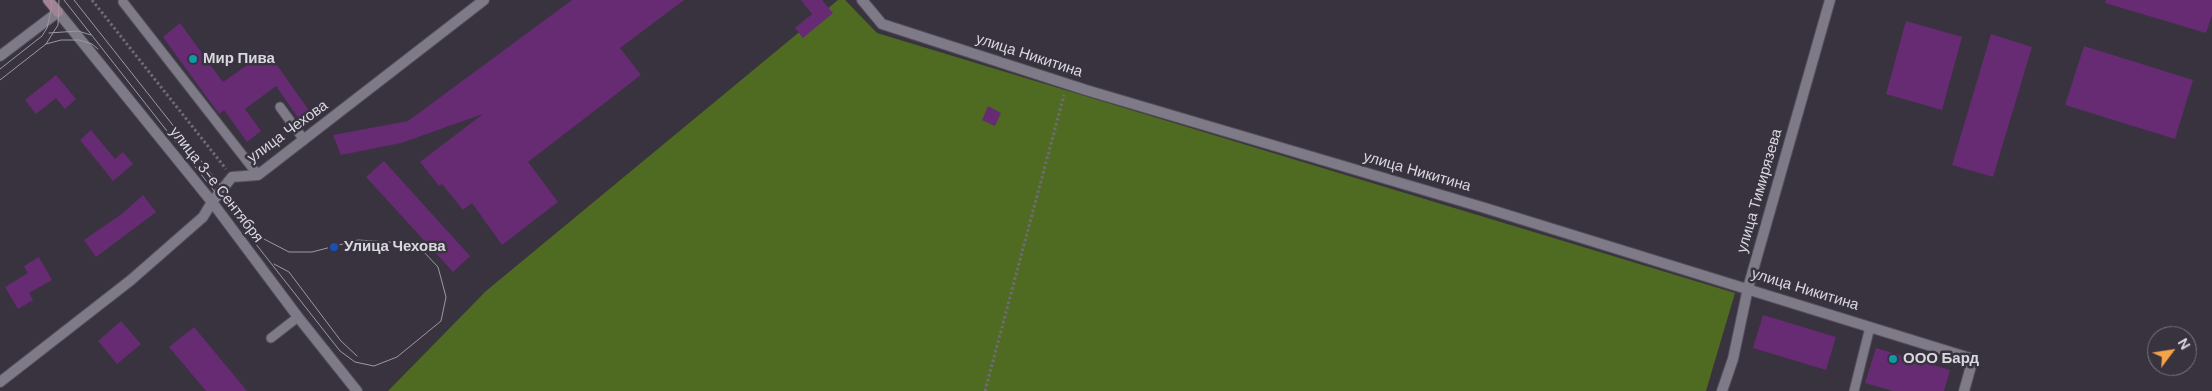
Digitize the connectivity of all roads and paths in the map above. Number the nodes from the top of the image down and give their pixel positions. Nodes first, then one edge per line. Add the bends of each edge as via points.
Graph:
1 (48, 0) edge
2 (92, 0) edge
3 (484, 0) edge
4 (862, 0) edge
5 (1830, 0) edge
6 (123, 2) dead end
7 (58, 12) junction
8 (0, 56) edge
9 (1067, 84) junction
10 (280, 107) dead end
11 (304, 140) junction
12 (258, 175) junction
13 (232, 177) junction
14 (212, 202) junction
15 (1748, 288) junction
16 (298, 317) junction
17 (1870, 326) junction
18 (271, 338) dead end
19 (0, 382) edge
20 (358, 391) edge
21 (985, 391) edge
22 (1722, 391) edge
23 (1854, 391) edge
24 (1964, 391) edge

1 - 7 street, улица 3-е Сентября
2 - 13 path
3 - 11 street, улица Чехова
4 - 9 street, улица Никитина via 882,24
5 - 15 street, улица Тимирязева
6 - 12 lane
7 - 8 street
7 - 14 street, улица 3-е Сентября
9 - 15 street, улица Никитина
9 - 21 path
10 - 11 lane
11 - 12 street, улица Чехова
12 - 13 street, улица Чехова
13 - 14 street
14 - 16 street, улица 3-е Сентября
14 - 19 street via 203,217 131,280
15 - 17 street, улица Никитина
15 - 22 street, улица Тимирязева via 1733,359
16 - 18 lane
16 - 20 street, улица 3-е Сентября
17 - 23 lane
17 - 24 street, улица Никитина via 1973,359

